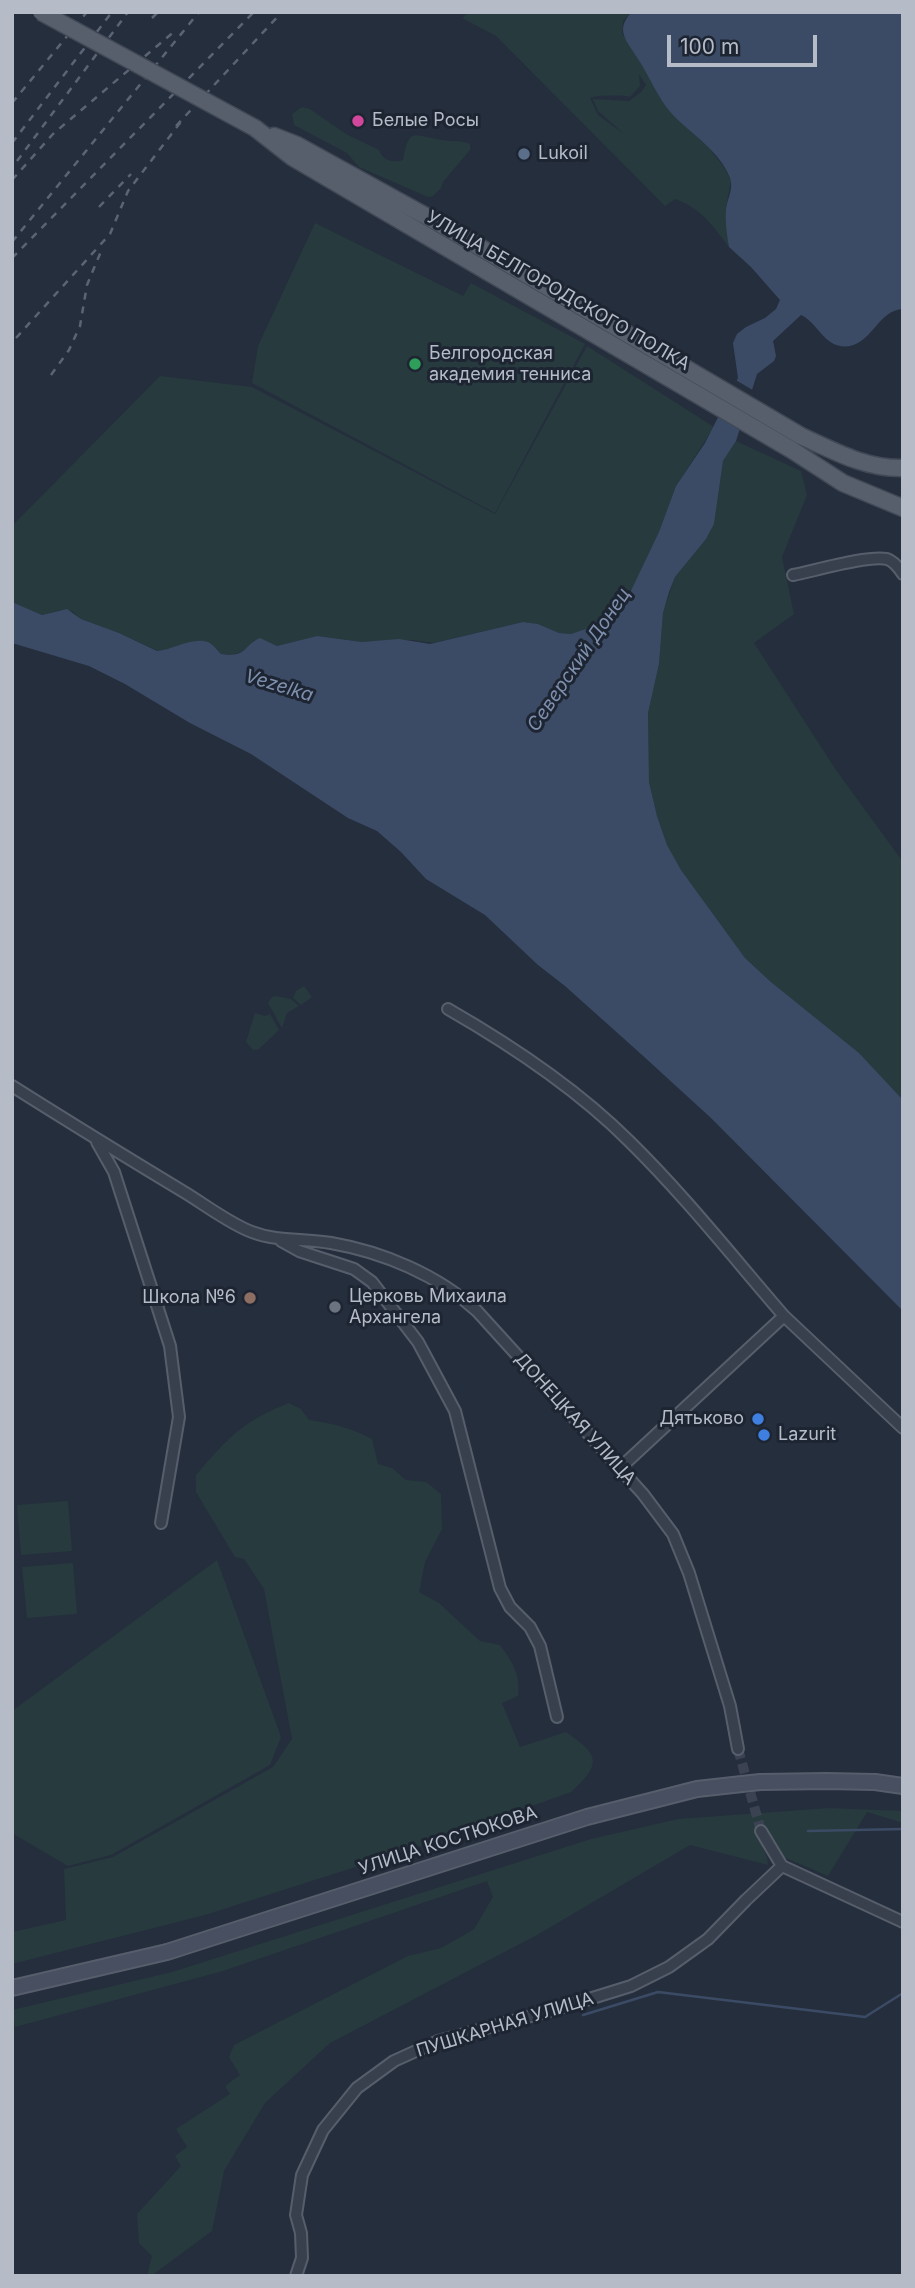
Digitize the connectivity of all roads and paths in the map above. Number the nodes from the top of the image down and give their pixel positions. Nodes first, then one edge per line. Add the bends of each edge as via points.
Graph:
1 (41, 12) edge
2 (255, 128) junction
3 (903, 468) edge
4 (903, 508) edge
5 (903, 574) edge
6 (793, 575) dead end
7 (448, 1009) dead end
8 (12, 1086) edge
9 (96, 1140) junction
10 (279, 1240) junction
11 (784, 1316) junction
12 (903, 1427) edge
13 (619, 1469) junction
14 (161, 1523) dead end
15 (557, 1717) dead end
16 (738, 1749) tunnel mouth
17 (903, 1786) edge
18 (761, 1831) tunnel mouth
19 (782, 1866) junction
20 (903, 1922) edge
21 (12, 1988) edge
22 (296, 2276) edge

1 - 2 main road, УЛИЦА БЕЛГОРОДСКОГО ПОЛКА, bridge
2 - 3 main road, УЛИЦА БЕЛГОРОДСКОГО ПОЛКА via 297,145 442,225 801,436 858,462
2 - 4 main road, УЛИЦА БЕЛГОРОДСКОГО ПОЛКА via 292,157 843,483
5 - 6 street via 887,559 870,559
7 - 11 street via 576,1096 628,1140
8 - 9 street, ДОНЕЦКАЯ УЛИЦА
9 - 10 street, ДОНЕЦКАЯ УЛИЦА via 250,1232
9 - 14 street via 118,1183 170,1346 179,1417
10 - 13 street, ДОНЕЦКАЯ УЛИЦА via 357,1248 459,1294
10 - 15 street via 355,1269 372,1282 418,1342 455,1411 500,1588 540,1646
11 - 12 street
11 - 13 street
13 - 16 street, ДОНЕЦКАЯ УЛИЦА via 673,1534 730,1706
17 - 21 main road, УЛИЦА КОСТЮКОВА via 827,1781 697,1788 587,1817 167,1952
18 - 19 street
19 - 20 street
19 - 22 street, ПУШКАРНАЯ УЛИЦА via 708,1939 669,1967 631,1986 438,2041 394,2060 357,2088 323,2130 302,2175 296,2215 302,2258

